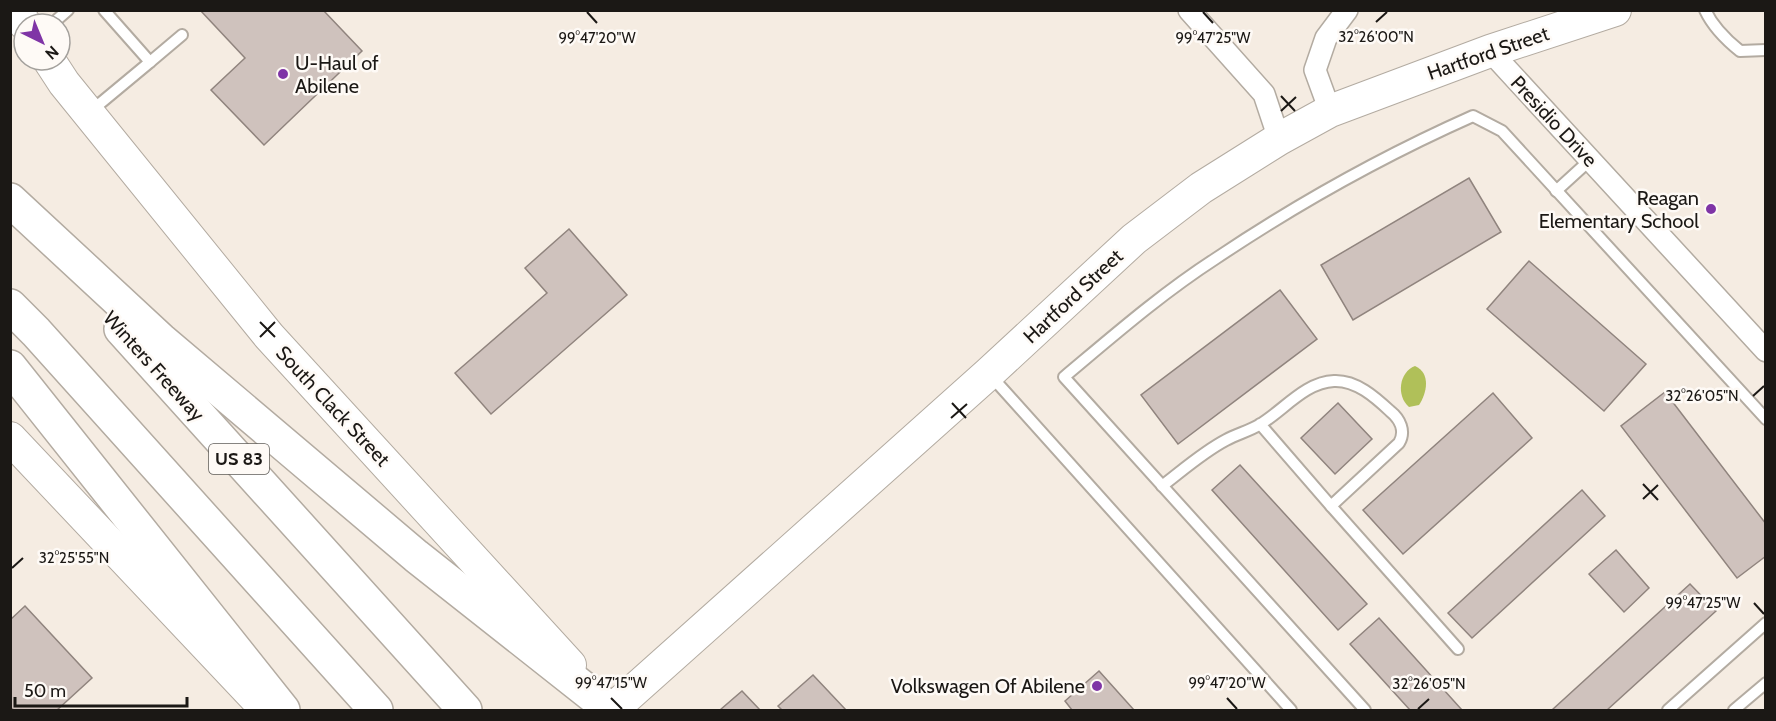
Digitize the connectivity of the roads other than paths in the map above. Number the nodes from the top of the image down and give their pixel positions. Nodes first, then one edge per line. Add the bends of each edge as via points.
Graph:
1 (104, 10) edge
2 (1189, 10) edge
3 (1347, 10) edge
4 (1615, 10) edge
5 (1705, 10) edge
6 (182, 35) dead end
7 (1766, 50) edge
8 (1490, 51) junction
9 (150, 62) junction
10 (57, 72) edge
11 (1330, 111) junction
12 (88, 113) junction
13 (1279, 139) junction
14 (1590, 160) junction
15 (1557, 191) junction
16 (10, 200) edge
17 (10, 210) edge
18 (10, 306) edge
19 (1766, 351) edge
20 (10, 367) edge
21 (988, 374) junction
22 (1766, 419) edge
23 (1260, 424) junction
24 (10, 438) edge
25 (1162, 486) junction
26 (1331, 506) junction
27 (1766, 623) edge
28 (1458, 649) dead end
29 (1766, 683) edge
30 (267, 711) edge
31 (283, 711) edge
32 (376, 711) edge
33 (465, 711) edge
34 (611, 711) edge
35 (1291, 711) edge
36 (1365, 711) edge
37 (1668, 711) edge
38 (1734, 711) edge

1 - 9 lane
2 - 13 street via 1264,94
3 - 11 street via 1326,38 1315,70
4 - 8 main road, Hartford Street
5 - 7 lane via 1710,22 1740,51
6 - 9 lane
8 - 11 main road, Hartford Street
8 - 14 street, Presidio Drive
9 - 12 lane
10 - 12 main road, South Clack Street
11 - 13 main road, Hartford Street
12 - 34 main road, South Clack Street via 269,336
13 - 21 main road, Hartford Street via 1201,188 1134,239
14 - 15 lane
14 - 19 street, Presidio Drive
15 - 22 lane
15 - 25 lane via 1502,131 1473,116 1322,192 1214,260 1134,318 1064,377
16 - 34 highway via 170,348 416,556
17 - 33 highway, Winters Freeway / US 83
18 - 32 highway
20 - 31 highway
21 - 34 main road, Hartford Street
21 - 35 lane
23 - 25 lane via 1227,439
23 - 26 lane
23 - 26 lane via 1308,390 1335,381 1363,389 1396,416 1402,432 1399,443
24 - 30 main road
25 - 36 lane
26 - 28 lane
27 - 37 lane
29 - 38 lane

